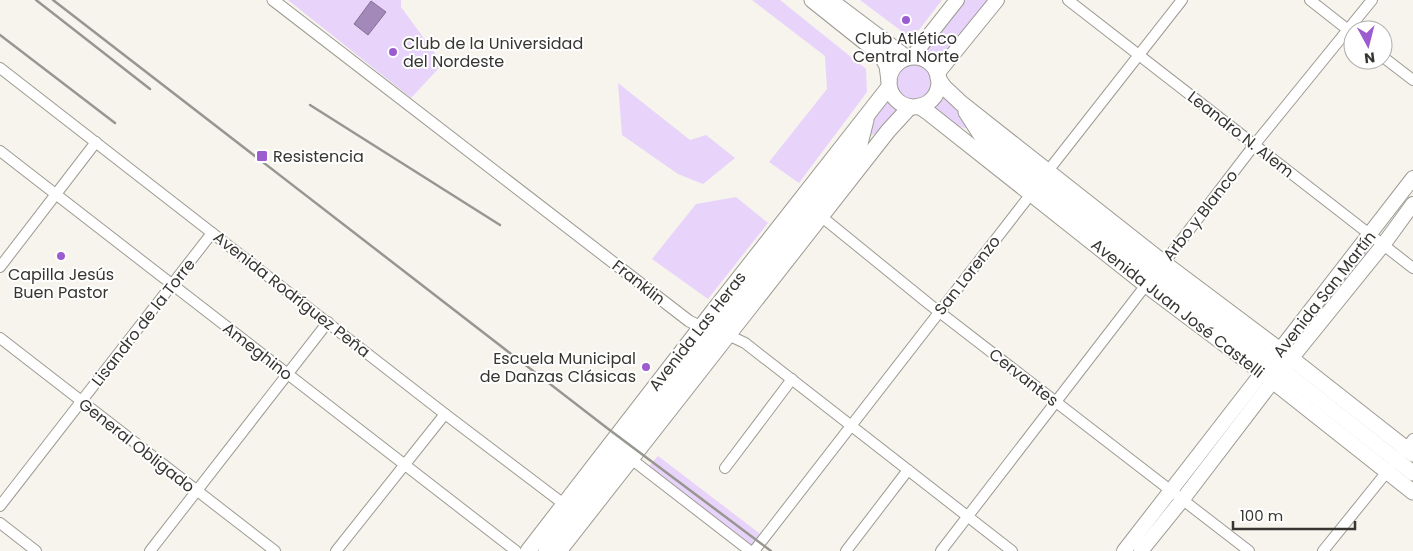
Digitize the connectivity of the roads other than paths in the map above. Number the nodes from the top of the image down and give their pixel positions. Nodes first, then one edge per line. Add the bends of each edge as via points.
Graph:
1 (273, 0) edge
2 (812, 0) edge
3 (830, 0) edge
4 (957, 0) edge
5 (997, 0) edge
6 (1068, 0) edge
7 (1182, 0) edge
8 (1310, 0) edge
9 (1372, 0) edge
10 (1359, 20) edge
11 (1343, 26) edge
12 (1343, 41) edge
13 (1139, 55) junction
14 (909, 58) junction
15 (1393, 65) edge
16 (0, 68) edge
17 (937, 75) junction
18 (1413, 80) edge
19 (889, 84) junction
20 (961, 103) junction
21 (915, 106) junction
22 (868, 113) junction
23 (943, 124) junction
24 (888, 131) junction
25 (982, 137) junction
26 (96, 142) junction
27 (860, 144) junction
28 (1255, 144) junction
29 (0, 151) edge
30 (1413, 178) edge
31 (1039, 182) junction
32 (56, 195) junction
33 (1413, 204) edge
34 (811, 208) junction
35 (212, 233) junction
36 (1370, 235) junction
37 (1383, 245) junction
38 (0, 267) edge
39 (1413, 268) edge
40 (1155, 274) junction
41 (172, 284) junction
42 (940, 311) junction
43 (328, 322) junction
44 (701, 327) junction
45 (723, 333) junction
46 (0, 338) edge
47 (1277, 366) junction
48 (288, 374) junction
49 (792, 379) junction
50 (81, 401) junction
51 (1055, 402) junction
52 (445, 414) junction
53 (850, 426) junction
54 (621, 451) junction
55 (1403, 454) edge
56 (405, 464) junction
57 (725, 468) dead end
58 (908, 470) junction
59 (1413, 473) edge
60 (1171, 490) junction
61 (197, 491) junction
62 (1413, 492) edge
63 (1183, 499) junction
64 (0, 506) edge
65 (574, 512) junction
66 (967, 516) junction
67 (0, 523) edge
68 (36, 551) edge
69 (150, 551) edge
70 (275, 551) edge
71 (336, 551) edge
72 (516, 551) edge
73 (528, 551) edge
74 (546, 551) edge
75 (559, 551) edge
76 (750, 551) edge
77 (754, 551) edge
78 (846, 551) edge
79 (941, 551) edge
80 (1012, 551) edge
81 (1124, 551) edge
82 (1141, 551) edge
83 (1249, 551) edge
84 (1323, 551) edge

1 - 44 street, Franklin via 689,321
2 - 19 main road via 881,55 887,66
3 - 14 main road
4 - 14 main road
5 - 17 main road
6 - 13 street, Leandro N. Alem
7 - 13 street, San Lorenzo
8 - 11 street
9 - 10 street, Arbo y Blanco
12 - 28 street, Arbo y Blanco
13 - 28 street, Leandro N. Alem
13 - 31 street, San Lorenzo
14 - 17 main road via 924,60
14 - 19 main road via 894,67
15 - 18 street
16 - 26 street, Avenida Rodríguez Peña
17 - 20 main road, Avenida Juan José Castelli
17 - 21 main road via 938,88 934,96 927,103
19 - 21 main road via 897,100
19 - 22 main road, Avenida Las Heras
20 - 25 main road, Avenida Juan José Castelli
20 - 31 main road, Avenida Juan José Castelli
21 - 23 main road, Avenida Juan José Castelli
21 - 24 main road, Avenida Las Heras
22 - 27 main road, Avenida Las Heras
22 - 34 main road, Avenida Las Heras
23 - 25 main road, Avenida Juan José Castelli
23 - 31 main road, Avenida Juan José Castelli
24 - 27 main road, Avenida Las Heras
24 - 34 main road, Avenida Las Heras
25 - 31 main road, Avenida Juan José Castelli
26 - 32 street
26 - 35 street, Avenida Rodríguez Peña
27 - 34 main road, Avenida Las Heras
28 - 36 street, Leandro N. Alem
28 - 40 street, Arbo y Blanco
29 - 32 street, Ameghino
30 - 36 main road, Avenida San Martín
31 - 40 main road, Avenida Juan José Castelli
31 - 42 street, San Lorenzo
32 - 38 street
32 - 41 street, Ameghino
33 - 37 main road, Avenida San Martín
34 - 42 street, Cervantes
34 - 44 main road, Avenida Las Heras
34 - 45 main road, Avenida Las Heras
35 - 41 street, Lisandro de la Torre
35 - 43 street, Avenida Rodríguez Peña
36 - 37 street, Leandro N. Alem
36 - 47 main road, Avenida San Martín
37 - 39 street, Leandro N. Alem
37 - 47 main road, Avenida San Martín
40 - 47 main road, Avenida Juan José Castelli
40 - 51 street, Arbo y Blanco
41 - 48 street, Ameghino
41 - 50 street, Lisandro de la Torre
42 - 51 street, Cervantes
42 - 53 street, San Lorenzo
43 - 48 street
43 - 52 street, Avenida Rodríguez Peña
44 - 45 street, Franklin
44 - 54 main road, Avenida Las Heras
45 - 49 street, Franklin via 745,343
45 - 54 main road, Avenida Las Heras
46 - 50 street, General Obligado
47 - 55 main road, Avenida Juan José Castelli
47 - 60 main road, Avenida San Martín
47 - 63 main road, Avenida San Martín
48 - 56 street, Ameghino
48 - 61 street
49 - 53 street, Franklin
49 - 57 street
50 - 61 street, General Obligado
50 - 64 street, Lisandro de la Torre
51 - 60 street, Cervantes
51 - 66 street, Arbo y Blanco
52 - 56 street
52 - 65 street, Avenida Rodríguez Peña
53 - 58 street, Franklin
53 - 77 street, San Lorenzo
54 - 65 main road, Avenida Las Heras
54 - 76 street
55 - 59 main road, Avenida Juan José Castelli
55 - 62 main road, Avenida Juan José Castelli
55 - 84 street
56 - 71 street
56 - 72 street, Ameghino
58 - 66 street, Franklin
58 - 78 street
60 - 63 street, Cervantes
60 - 81 main road, Avenida San Martín
61 - 69 street
61 - 70 street, General Obligado
63 - 82 main road, Avenida San Martín
63 - 83 street, Cervantes
65 - 73 main road, Avenida Las Heras
65 - 74 main road, Avenida Las Heras
65 - 75 main road, Avenida Las Heras
66 - 79 street, Arbo y Blanco
66 - 80 street, Franklin
67 - 68 street

